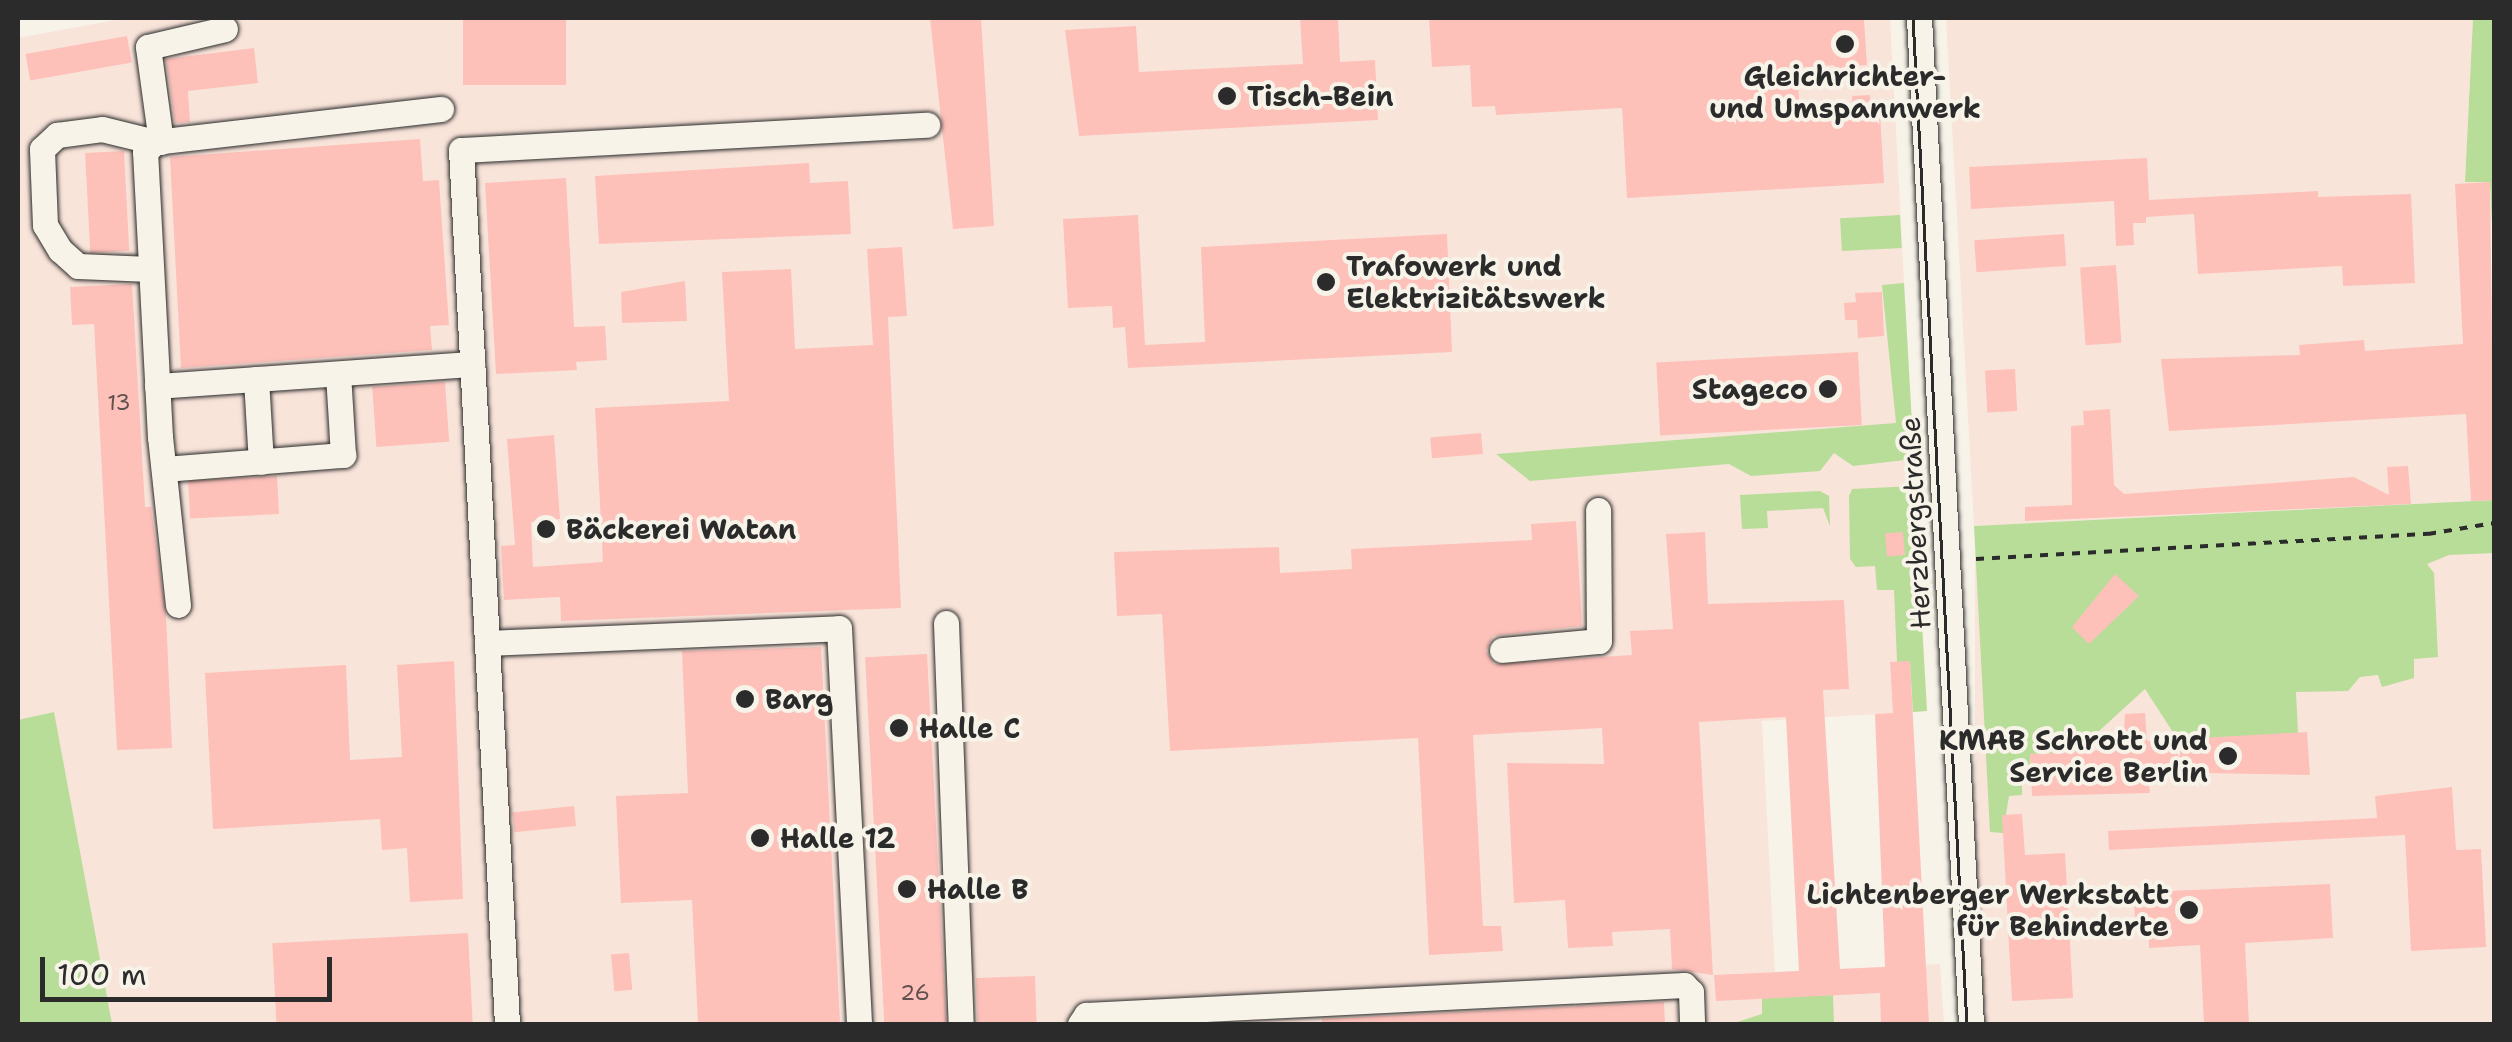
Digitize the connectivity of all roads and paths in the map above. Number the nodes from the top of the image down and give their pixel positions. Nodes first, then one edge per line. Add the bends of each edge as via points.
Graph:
1 (1918, 18) edge
2 (225, 29) dead end
3 (440, 108) dead end
4 (927, 125) dead end
5 (158, 142) junction
6 (150, 268) junction
7 (472, 364) junction
8 (338, 374) junction
9 (256, 379) junction
10 (158, 386) junction
11 (261, 462) junction
12 (164, 469) junction
13 (1598, 510) dead end
14 (2494, 523) edge
15 (1976, 559) dead end
16 (178, 605) dead end
17 (946, 623) dead end
18 (487, 644) junction
19 (1502, 650) dead end
20 (1081, 1021) edge
21 (507, 1024) edge
22 (858, 1024) edge
23 (961, 1024) edge
24 (1692, 1024) edge
25 (1971, 1024) edge

1 - 25 street, Herzbergstraße
2 - 5 street via 148,47
3 - 5 street
4 - 7 street via 461,150
5 - 6 street via 144,152
5 - 6 street via 102,130 57,134 42,148 45,226 60,250 78,266
6 - 10 street
7 - 8 street
7 - 18 street
8 - 9 street
8 - 11 street via 342,456
9 - 10 street
9 - 11 street
10 - 12 street
11 - 12 street
12 - 16 street
13 - 19 street via 1600,640
14 - 15 path via 2428,534
17 - 23 street
18 - 21 street
18 - 22 street via 839,628
20 - 24 street via 1684,985 1691,992

